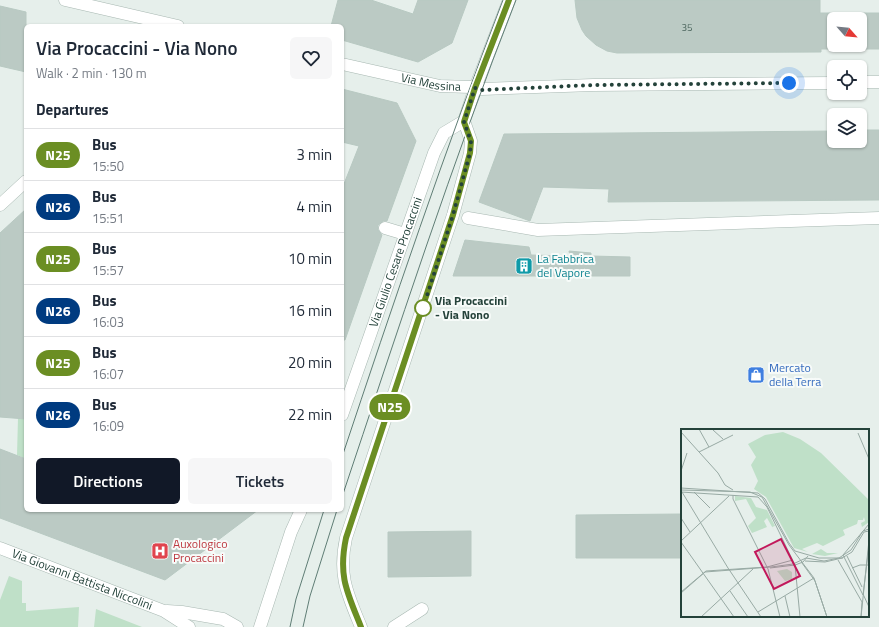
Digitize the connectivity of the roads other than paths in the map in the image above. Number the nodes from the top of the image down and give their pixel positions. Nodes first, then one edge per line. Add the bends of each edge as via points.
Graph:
1 (65, 0) edge
2 (508, 0) edge
3 (169, 24) edge
4 (344, 64) edge
5 (867, 82) edge
6 (879, 82) edge
7 (827, 83) edge
8 (475, 88) junction
9 (464, 122) junction
10 (24, 183) edge
11 (0, 205) edge
12 (468, 218) dead end
13 (879, 218) edge
14 (385, 228) dead end
15 (405, 234) junction
16 (344, 409) edge
17 (301, 512) edge
18 (0, 548) edge
19 (422, 609) dead end
20 (164, 611) junction
21 (189, 627) edge
22 (237, 627) edge
23 (260, 627) edge
24 (361, 627) edge
25 (394, 627) edge

1 - 3 street
2 - 8 street
4 - 8 street, Via Messina via 440,86
5 - 6 street
7 - 8 street, Via Messina via 593,85 482,90
8 - 9 street
9 - 15 street, Via Giulio Cesare Procaccini via 444,133
9 - 24 street via 471,141 470,153 457,200 343,550 342,571 346,591
10 - 11 street
12 - 13 street via 538,230
14 - 15 street
15 - 16 street, Via Giulio Cesare Procaccini
17 - 23 street via 289,538
18 - 20 street, Via Giovanni Battista Niccolini
19 - 25 street
20 - 21 street
20 - 22 street via 223,619

